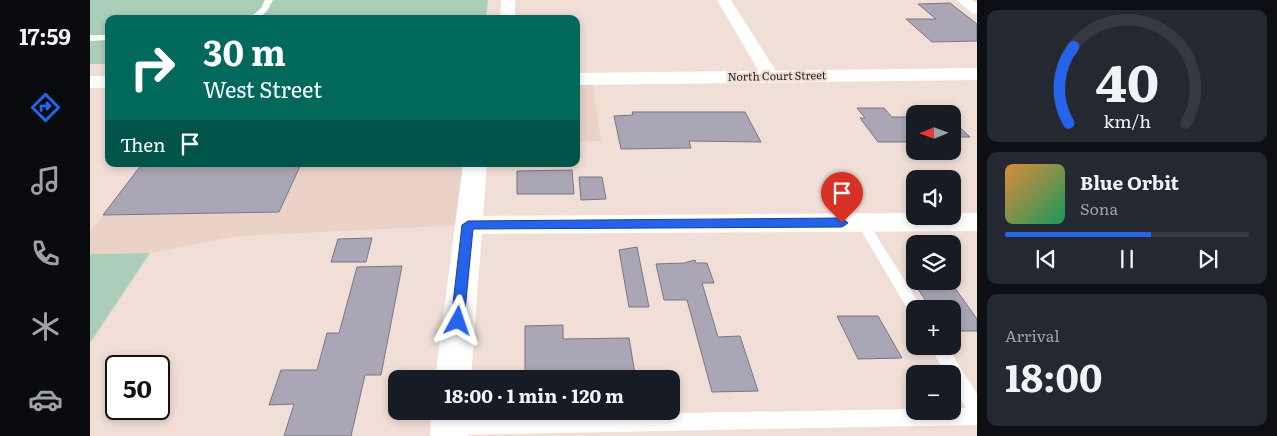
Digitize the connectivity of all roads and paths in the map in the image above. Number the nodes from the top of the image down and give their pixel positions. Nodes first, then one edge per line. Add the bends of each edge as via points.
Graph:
1 (269, 0) edge
2 (508, 0) edge
3 (724, 0) edge
4 (963, 0) edge
5 (977, 10) edge
6 (257, 15) edge
7 (507, 15) edge
8 (105, 37) edge
9 (90, 38) edge
10 (977, 74) edge
11 (770, 76) junction
12 (580, 79) edge
13 (90, 82) edge
14 (105, 82) edge
15 (475, 167) edge
16 (862, 222) junction
17 (977, 222) edge
18 (468, 225) junction
19 (910, 300) edge
20 (943, 355) edge
21 (454, 370) edge
22 (977, 410) edge
23 (977, 416) edge
24 (449, 424) edge

1 - 6 lane
2 - 7 street
3 - 11 street
4 - 5 street
8 - 9 lane
10 - 11 main road, North Court Street
11 - 12 main road, North Court Street
13 - 14 main road
15 - 18 main road
16 - 17 street
16 - 18 street
16 - 19 lane
18 - 21 main road
20 - 22 lane
23 - 24 lane

